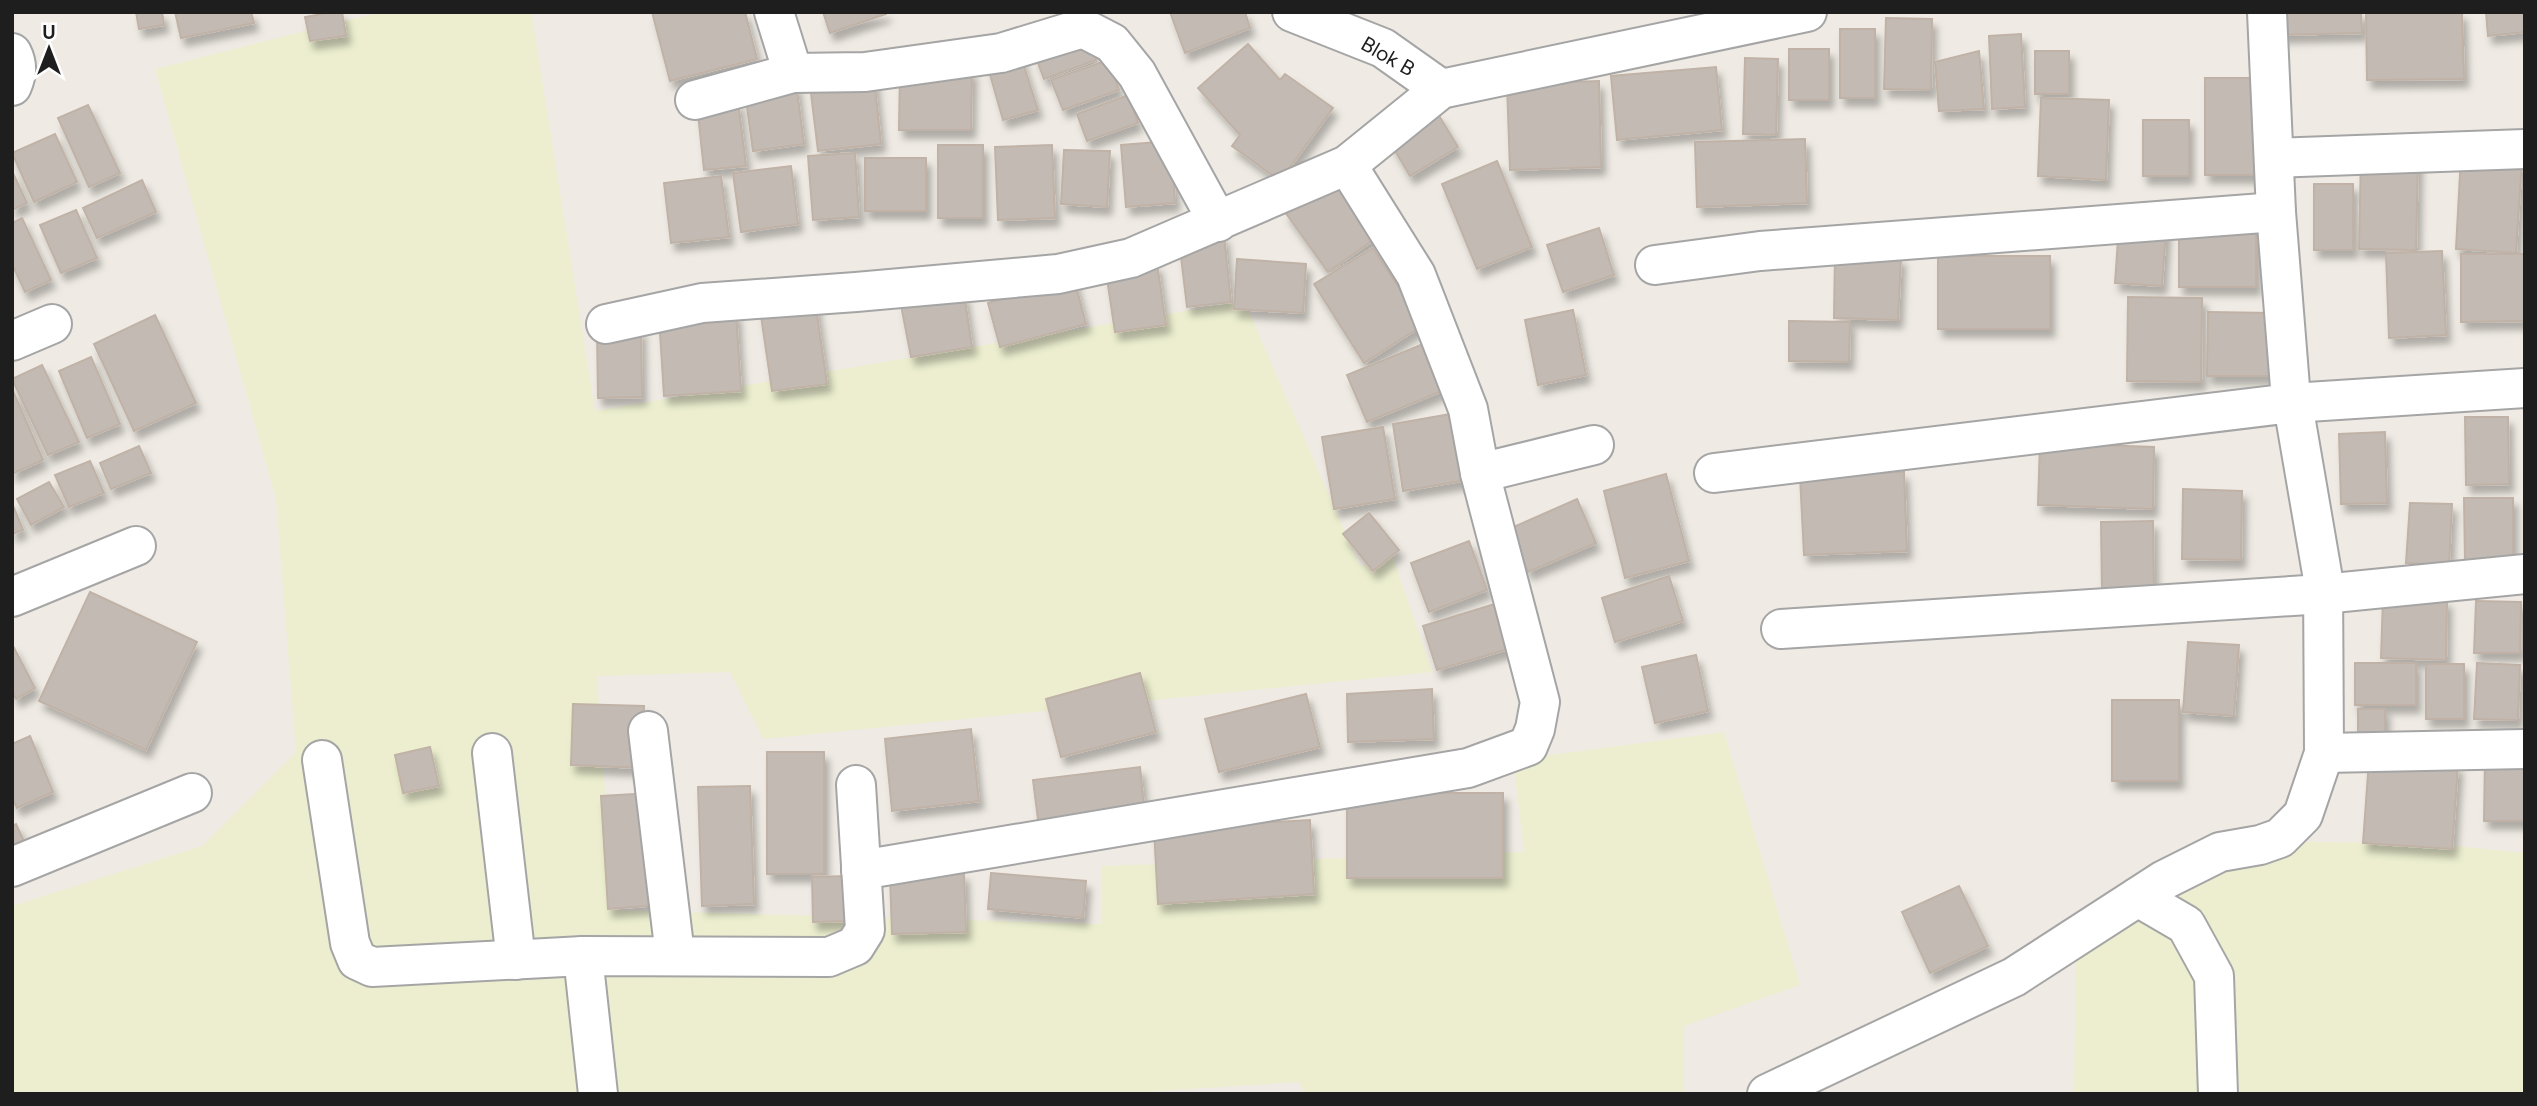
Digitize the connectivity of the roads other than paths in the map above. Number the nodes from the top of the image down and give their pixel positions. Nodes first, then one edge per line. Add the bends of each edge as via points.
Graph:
1 (774, 12) edge
2 (1293, 12) edge
3 (1807, 12) edge
4 (2267, 12) edge
5 (12, 53) edge
6 (793, 73) junction
7 (12, 86) edge
8 (1441, 89) junction
9 (695, 100) dead end
10 (2525, 149) edge
11 (2275, 158) junction
12 (1347, 165) junction
13 (2277, 212) junction
14 (1218, 222) junction
15 (1655, 265) dead end
16 (52, 324) dead end
17 (606, 324) dead end
18 (12, 341) edge
19 (2525, 388) edge
20 (2292, 403) junction
21 (1594, 445) dead end
22 (1714, 473) dead end
23 (1480, 474) junction
24 (135, 546) dead end
25 (2525, 574) edge
26 (2323, 594) junction
27 (12, 597) edge
28 (1781, 629) dead end
29 (648, 731) dead end
30 (2525, 749) edge
31 (492, 753) dead end
32 (2324, 753) junction
33 (322, 760) dead end
34 (856, 785) dead end
35 (192, 793) dead end
36 (12, 867) edge
37 (861, 870) junction
38 (2138, 897) junction
39 (675, 955) junction
40 (583, 956) junction
41 (516, 960) junction
42 (598, 1094) edge
43 (1767, 1094) edge
44 (2218, 1094) edge

1 - 6 street
2 - 8 street, Blok B via 1383,48
3 - 8 street
4 - 11 street
5 - 7 street via 17,63
6 - 9 street
6 - 14 street via 865,72 1001,54 1083,28 1112,43 1136,74
8 - 12 street
10 - 11 street
11 - 13 street
12 - 14 street
12 - 23 street via 1416,275 1468,409
13 - 15 street via 1760,251
13 - 20 street
14 - 17 street via 1131,258 1058,274 702,303
16 - 18 street
19 - 20 street
20 - 22 street
20 - 26 street
21 - 23 street
23 - 37 street via 1540,702 1528,746 1468,768
24 - 27 street
25 - 26 street
26 - 28 street
26 - 32 street
29 - 39 street
30 - 32 street
31 - 41 street
32 - 38 street via 2303,815 2280,838 2220,852
33 - 41 street via 350,943 357,960 372,967
34 - 37 street
35 - 36 street
37 - 39 street via 865,930 855,946 828,957
38 - 43 street via 2014,977
38 - 44 street via 2186,925 2214,976
39 - 40 street
40 - 41 street
40 - 42 street

